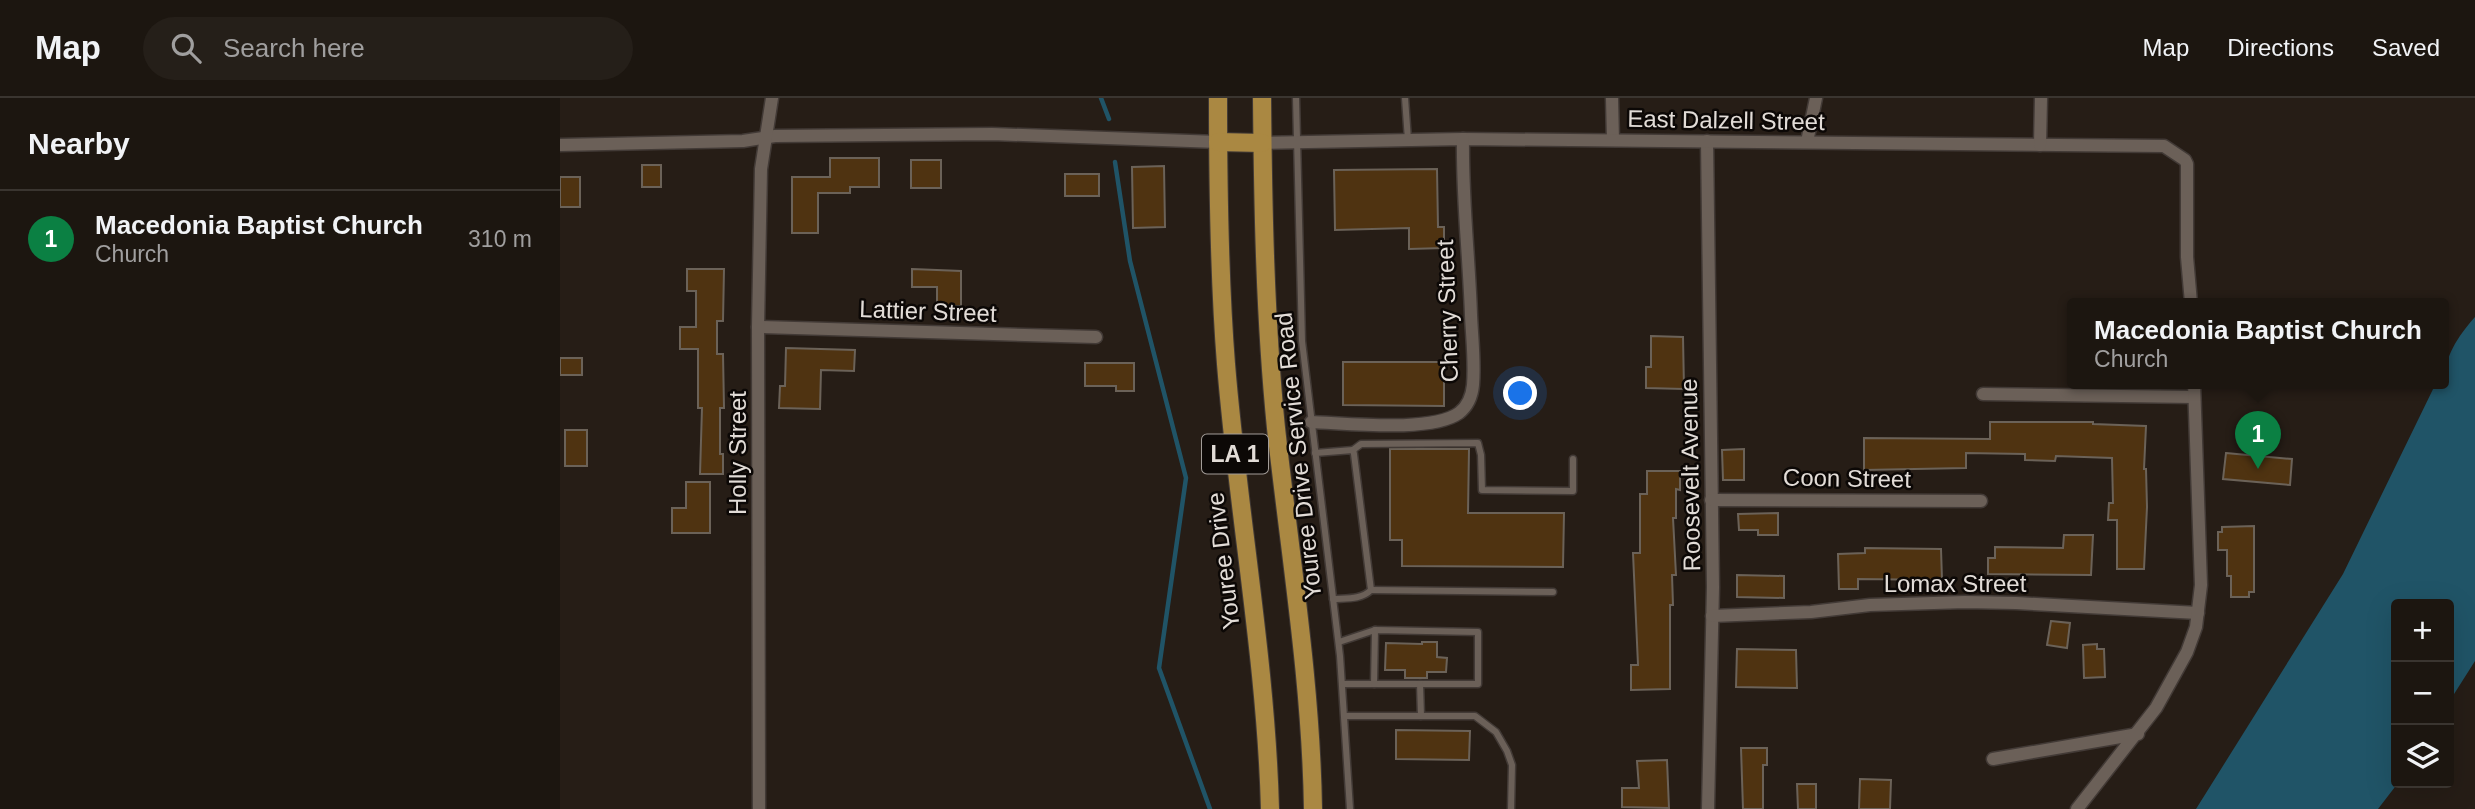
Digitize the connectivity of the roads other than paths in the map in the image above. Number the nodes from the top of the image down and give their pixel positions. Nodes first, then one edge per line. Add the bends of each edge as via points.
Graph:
1 (772, 98) edge
2 (1218, 98) edge
3 (1262, 98) edge
4 (1296, 98) edge
5 (1405, 98) edge
6 (1612, 98) edge
7 (1816, 98) edge
8 (2041, 98) edge
9 (765, 137) junction
10 (1463, 139) junction
11 (1408, 140) junction
12 (1613, 140) junction
13 (1707, 141) junction
14 (1218, 142) junction
15 (1807, 142) junction
16 (1262, 143) junction
17 (1295, 144) junction
18 (560, 145) edge
19 (2040, 145) junction
20 (2191, 298) edge
21 (758, 327) junction
22 (1096, 337) dead end
23 (2194, 390) edge
24 (1983, 394) dead end
25 (1311, 422) junction
26 (1353, 450) junction
27 (1315, 453) junction
28 (1573, 459) dead end
29 (1711, 500) junction
30 (1982, 501) dead end
31 (1371, 590) junction
32 (1553, 592) dead end
33 (1333, 599) junction
34 (2198, 613) junction
35 (1712, 616) junction
36 (1375, 630) junction
37 (1339, 642) junction
38 (1343, 684) junction
39 (1374, 684) junction
40 (1420, 684) junction
41 (1345, 716) junction
42 (1421, 716) junction
43 (2138, 734) junction
44 (1993, 759) dead end
45 (759, 809) edge
46 (1270, 809) edge
47 (1313, 809) edge
48 (1350, 809) edge
49 (1511, 809) edge
50 (1708, 809) edge
51 (2077, 809) edge

1 - 9 street, Holly Street
2 - 14 main road, Youree Drive / LA 1
3 - 16 main road, LA 1
4 - 17 lane, Youree Drive Service Road
5 - 11 lane
6 - 12 street
7 - 15 street
8 - 19 street
9 - 14 street via 992,134
9 - 18 street
9 - 21 street, Holly Street
10 - 11 street, East Dalzell Street
10 - 12 street, East Dalzell Street
10 - 25 street, Cherry Street via 1473,354 1470,398 1448,419 1425,423
11 - 17 street, East Dalzell Street
12 - 13 street, East Dalzell Street
13 - 15 street, East Dalzell Street
13 - 29 street, Roosevelt Avenue
14 - 16 main road
14 - 46 main road, Youree Drive / LA 1 via 1226,364 1260,665
15 - 19 street, East Dalzell Street
16 - 17 street, East Dalzell Street
16 - 47 main road, LA 1 via 1269,345 1307,703
17 - 25 lane, Youree Drive Service Road
19 - 20 street, East Dalzell Street via 2164,146 2185,160
21 - 22 street, Lattier Street
21 - 45 street, Holly Street
23 - 24 street
23 - 34 street via 2201,585
25 - 27 lane, Youree Drive Service Road
26 - 27 lane
26 - 28 lane via 1361,444 1478,443 1482,490 1573,491
26 - 31 lane
27 - 33 lane, Youree Drive Service Road
29 - 30 street, Coon Street
29 - 35 street, Roosevelt Avenue
31 - 32 lane
31 - 33 lane via 1366,595
33 - 37 lane, Youree Drive Service Road
34 - 35 street, Lomax Street via 1965,602
34 - 43 street via 2187,652
35 - 50 street, Roosevelt Avenue
36 - 37 lane
36 - 39 lane
36 - 40 lane via 1478,632 1478,684
37 - 38 lane, Youree Drive Service Road
38 - 39 lane
38 - 41 lane, Youree Drive Service Road
39 - 40 lane
40 - 42 lane
41 - 42 lane
41 - 48 lane, Youree Drive Service Road
42 - 49 lane via 1475,716 1496,733 1512,765
43 - 44 street
43 - 51 street

